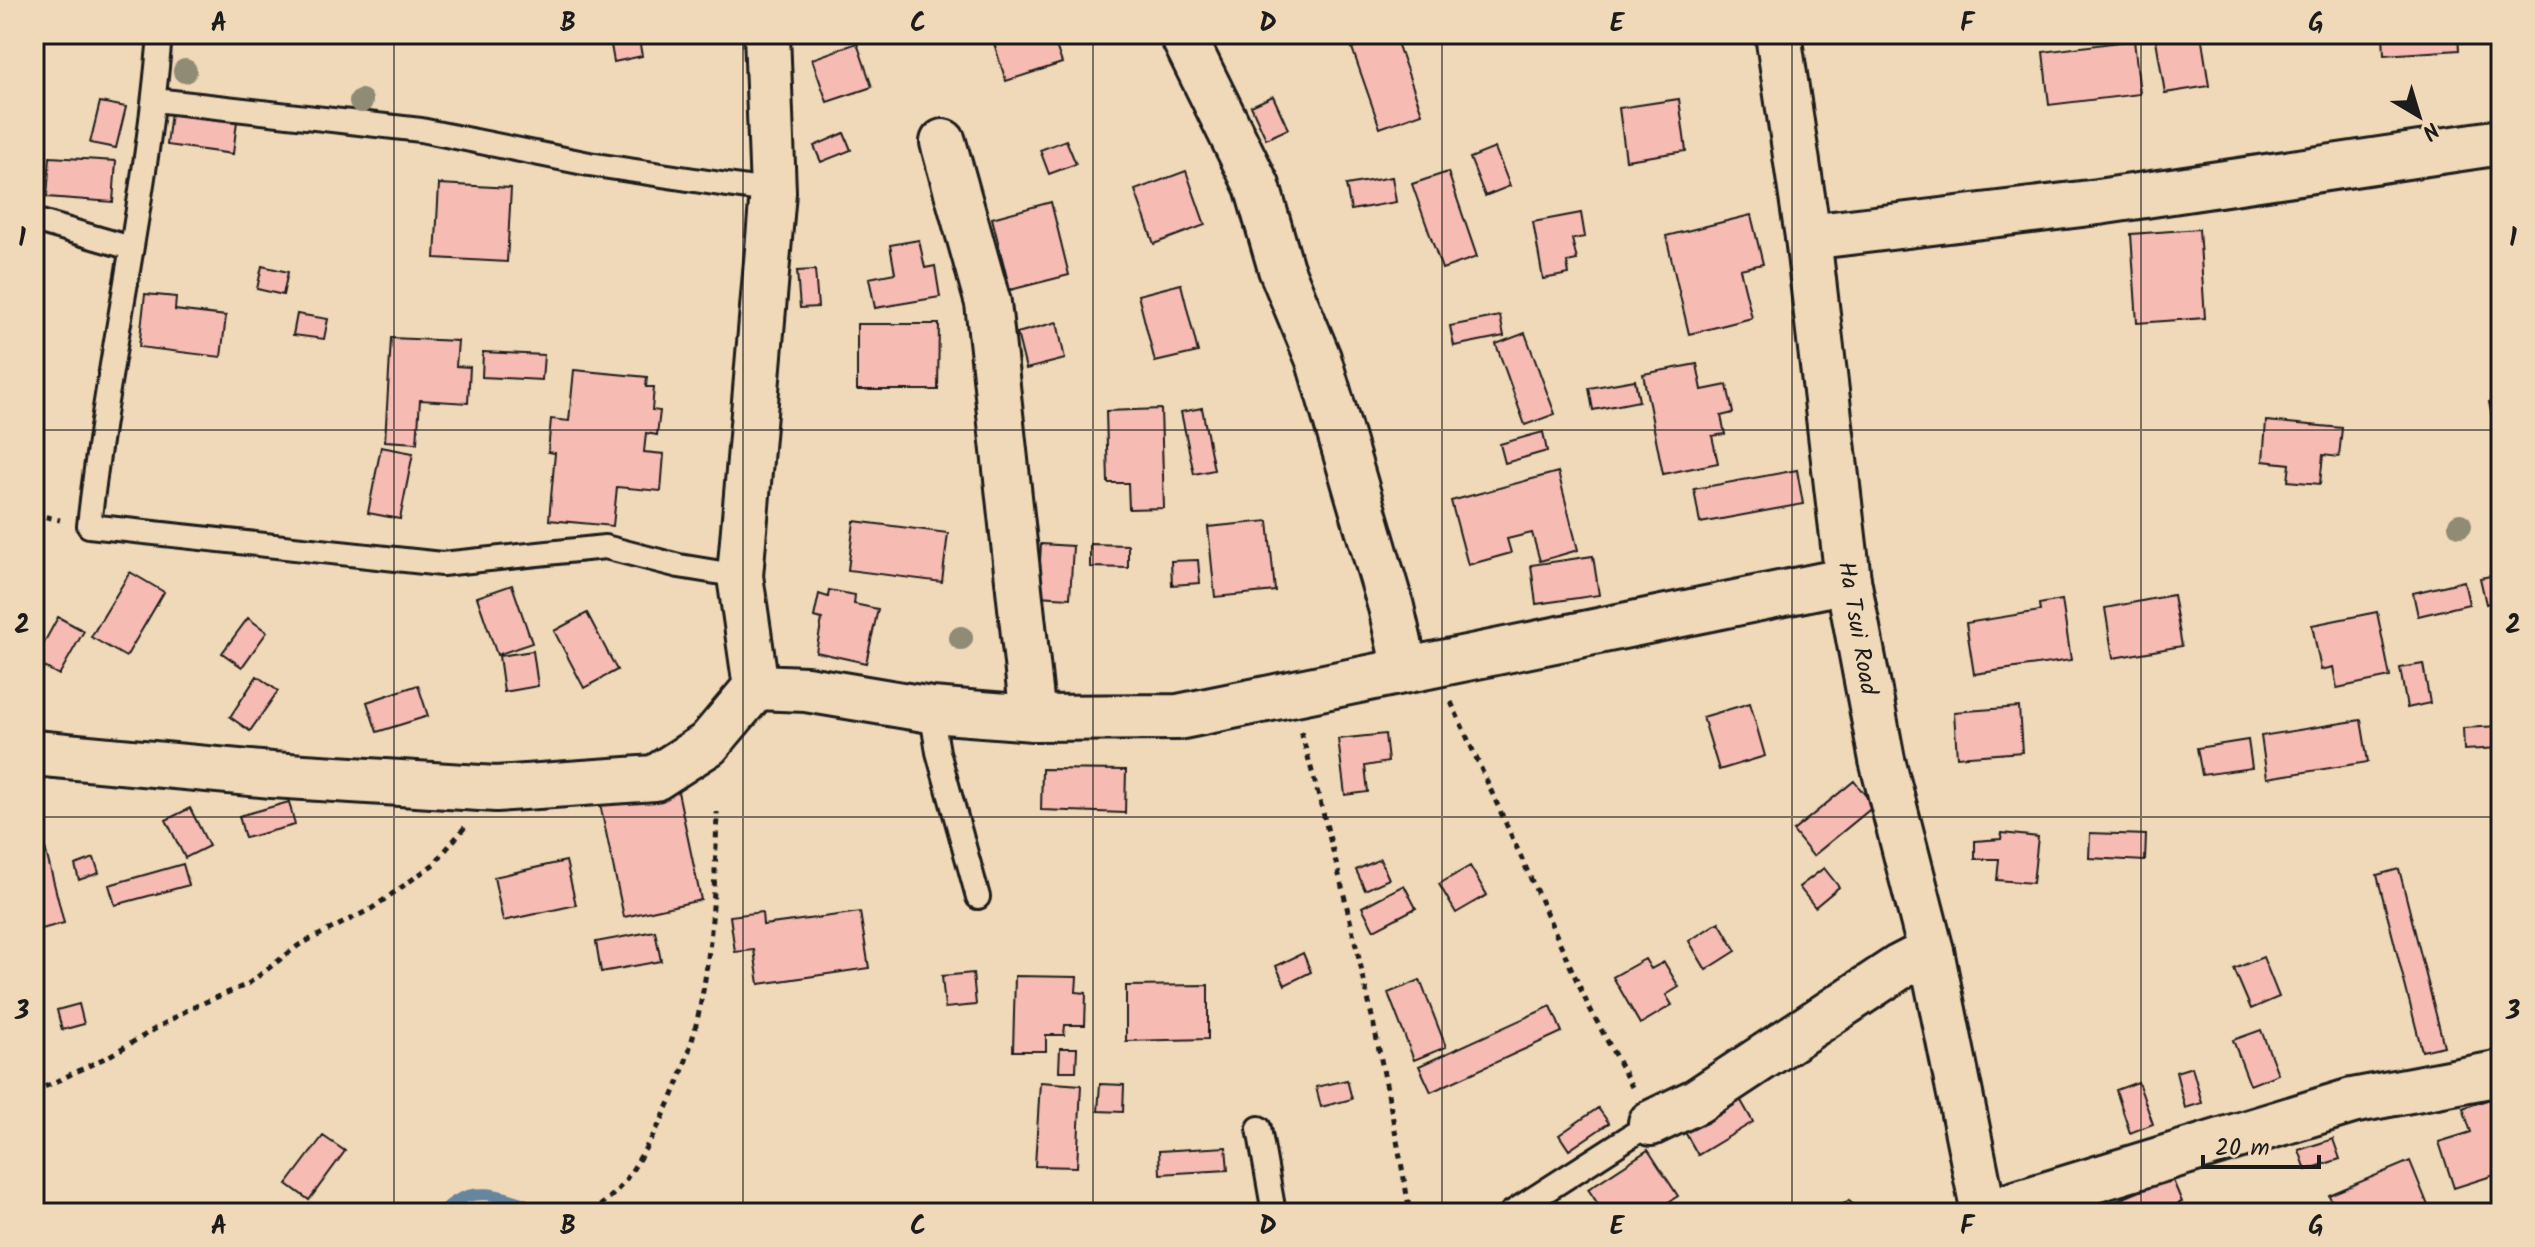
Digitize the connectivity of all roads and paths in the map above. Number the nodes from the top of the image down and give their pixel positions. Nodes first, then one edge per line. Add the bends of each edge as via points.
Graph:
1 (160, 34) edge
2 (767, 34) edge
3 (1182, 34) edge
4 (1778, 34) edge
5 (155, 100) junction
6 (943, 142) dead end
7 (2501, 142) edge
8 (773, 192) junction
9 (34, 220) edge
10 (1808, 237) junction
11 (131, 248) junction
12 (740, 576) junction
13 (1848, 580) junction
14 (1423, 666) junction
15 (756, 687) junction
16 (1291, 697) junction
17 (931, 710) junction
18 (1033, 718) junction
19 (34, 753) edge
20 (496, 789) junction
21 (717, 812) dead end
22 (978, 897) dead end
23 (1931, 951) junction
24 (2501, 1073) edge
25 (34, 1092) edge
26 (1651, 1123) junction
27 (1259, 1128) dead end
28 (590, 1213) edge
29 (1274, 1213) edge
30 (1410, 1213) edge
31 (1511, 1213) edge
32 (1985, 1213) edge

1 - 5 lane
2 - 8 street
3 - 14 street via 1257,186 1281,269 1318,358 1391,607
4 - 10 street, Ha Tsui Road
5 - 8 lane via 421,130 589,164
5 - 11 lane
6 - 18 street via 988,303
7 - 10 street via 2098,202
8 - 12 street
9 - 11 lane
10 - 13 street, Ha Tsui Road
11 - 12 lane via 89,526 442,564 605,547
12 - 15 street
13 - 14 street
13 - 23 street, Ha Tsui Road via 1882,760
14 - 16 street
14 - 26 path via 1453,712 1587,1003
15 - 17 street via 806,689
15 - 20 street via 708,744 655,778
16 - 18 street via 1178,717
16 - 30 path via 1339,866 1385,1067
17 - 18 street
17 - 22 lane
19 - 20 street
20 - 25 path via 434,864 371,909 299,945 248,984 189,1009
21 - 28 path via 714,927 694,1036 670,1108 618,1194
23 - 26 street via 1697,1101
23 - 32 street, Ha Tsui Road
24 - 32 street via 2352,1101
26 - 31 lane
27 - 29 lane

